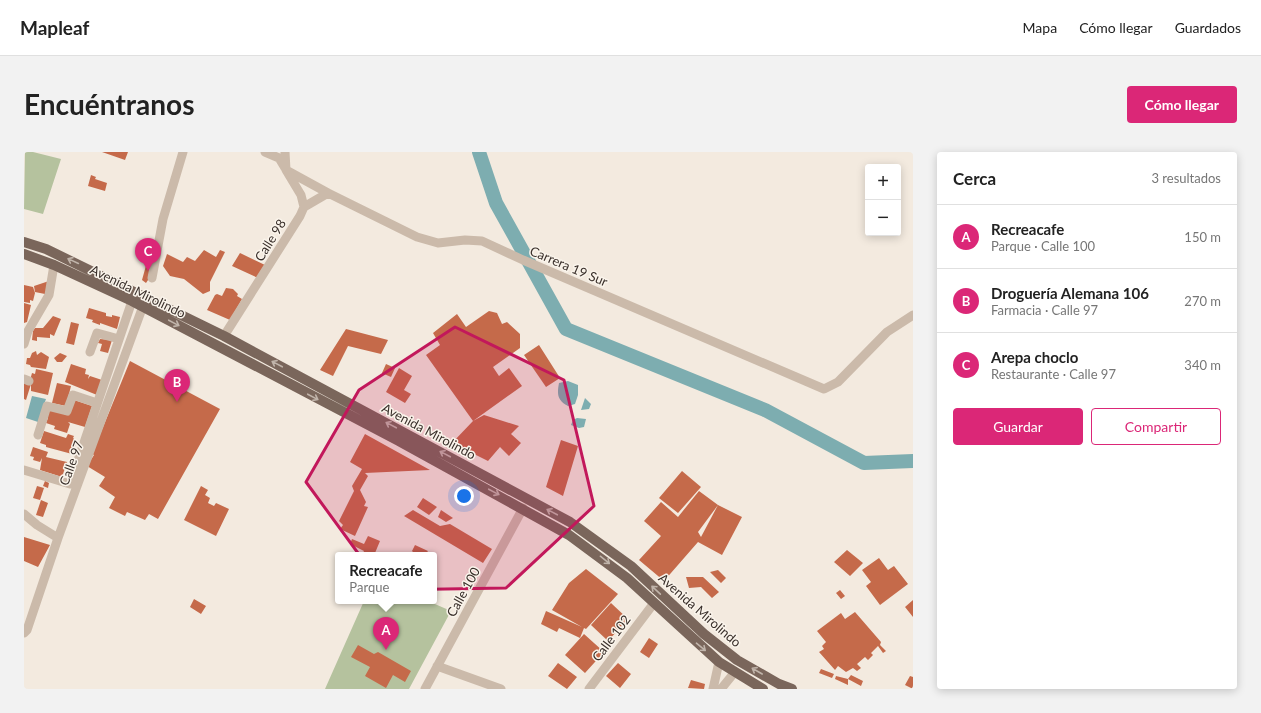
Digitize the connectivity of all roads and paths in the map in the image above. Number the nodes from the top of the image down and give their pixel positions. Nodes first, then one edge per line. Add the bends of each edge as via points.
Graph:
1 (183, 152) edge
2 (265, 152) edge
3 (285, 152) edge
4 (286, 169) junction
5 (328, 193) junction
6 (304, 207) junction
7 (24, 242) edge
8 (24, 254) edge
9 (54, 265) junction
10 (152, 278) dead end
11 (132, 300) junction
12 (143, 306) junction
13 (913, 314) edge
14 (224, 336) junction
15 (119, 339) junction
16 (24, 344) edge
17 (90, 352) dead end
18 (97, 403) junction
19 (38, 435) dead end
20 (24, 470) edge
21 (462, 470) junction
22 (523, 508) junction
23 (24, 514) edge
24 (58, 538) junction
25 (654, 603) junction
26 (25, 632) edge
27 (718, 662) junction
28 (436, 666) junction
29 (734, 673) junction
30 (424, 689) edge
31 (501, 689) edge
32 (589, 689) edge
33 (713, 689) edge
34 (721, 689) edge
35 (762, 689) edge
36 (792, 689) edge

1 - 10 street via 163,219
2 - 4 street via 279,158
3 - 4 street
4 - 5 street, Carrera 19 Sur
4 - 6 street
5 - 6 street
5 - 13 street, Carrera 19 Sur via 417,237 438,243 482,241 824,388 838,382 887,332
6 - 14 street, Calle 98
14 -> 7 main road, Avenida Mirolindo via 46,249
8 - 9 main road, Avenida Mirolindo
9 - 11 main road, Avenida Mirolindo
9 - 16 street via 49,295 28,331
11 - 12 main road, Avenida Mirolindo
11 - 15 street
12 -> 21 main road, Avenida Mirolindo via 399,441 401,448 441,471
12 - 24 street, Calle 97
21 -> 14 main road, Avenida Mirolindo
15 - 17 street via 96,333
15 - 18 street
18 - 19 street via 73,395 67,411 47,406
18 - 20 street via 70,484
21 -> 22 main road, Avenida Mirolindo
36 -> 21 main road, Avenida Mirolindo via 737,660 704,634 631,566 570,522 524,497
22 -> 25 main road, Avenida Mirolindo via 585,545
22 - 28 street, Calle 100
23 - 24 street
24 - 26 street, Calle 97
25 -> 27 main road, Avenida Mirolindo
25 - 32 street, Calle 102
27 - 29 main road, Avenida Mirolindo
27 - 33 street
28 - 30 street, Calle 100
28 - 31 street
29 - 34 street
29 - 35 main road, Avenida Mirolindo

